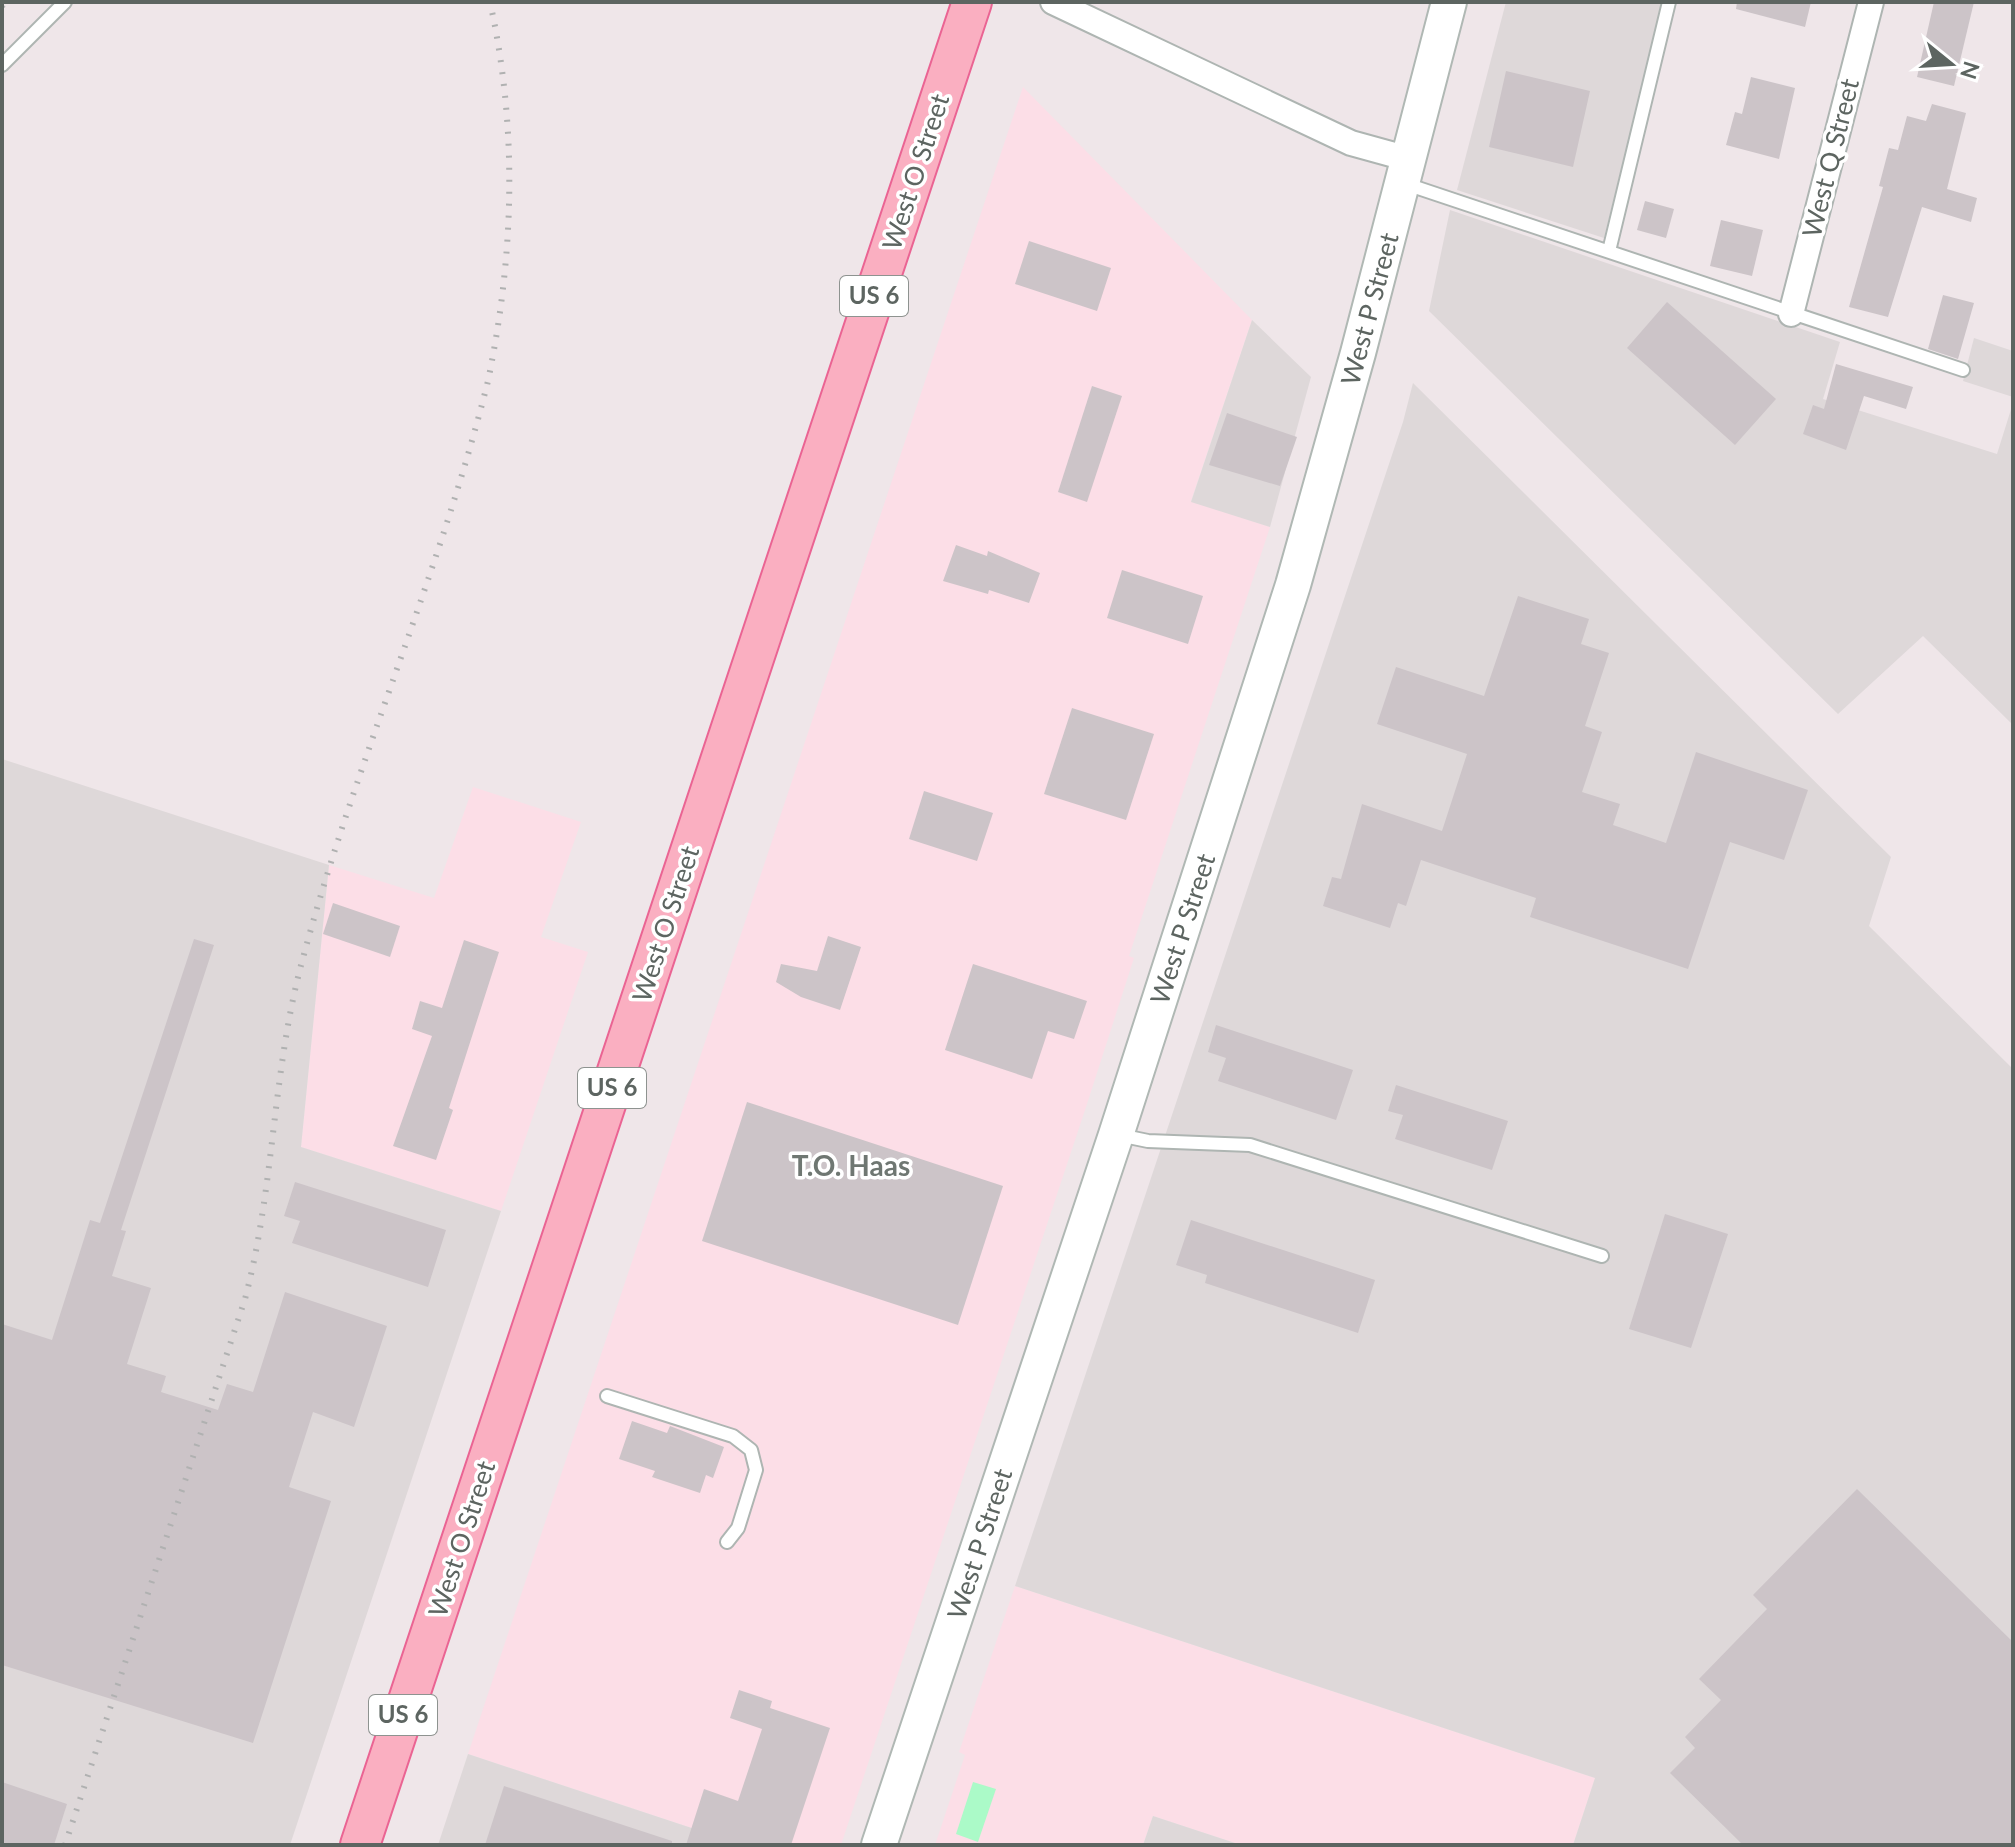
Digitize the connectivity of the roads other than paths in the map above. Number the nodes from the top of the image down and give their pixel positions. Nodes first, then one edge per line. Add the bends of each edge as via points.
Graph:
1 (65, 2) edge
2 (972, 2) edge
3 (1053, 2) edge
4 (1449, 2) edge
5 (1669, 2) edge
6 (1871, 2) edge
7 (2, 65) edge
8 (1406, 171) junction
9 (1609, 251) junction
10 (1791, 314) junction
11 (1963, 370) dead end
12 (1116, 1135) junction
13 (1602, 1256) dead end
14 (607, 1396) dead end
15 (727, 1542) dead end
16 (360, 1845) edge
17 (879, 1845) edge

1 - 7 lane
2 - 16 main road, West O Street / US 6
3 - 8 street
4 - 8 street, West P Street
5 - 9 lane
6 - 10 street, West Q Street
8 - 9 lane
8 - 12 street, West P Street via 1293,585
9 - 10 lane
10 - 11 lane
12 - 13 lane via 1250,1145
12 - 17 street, West P Street
14 - 15 lane via 733,1436 751,1450 756,1470 738,1528

